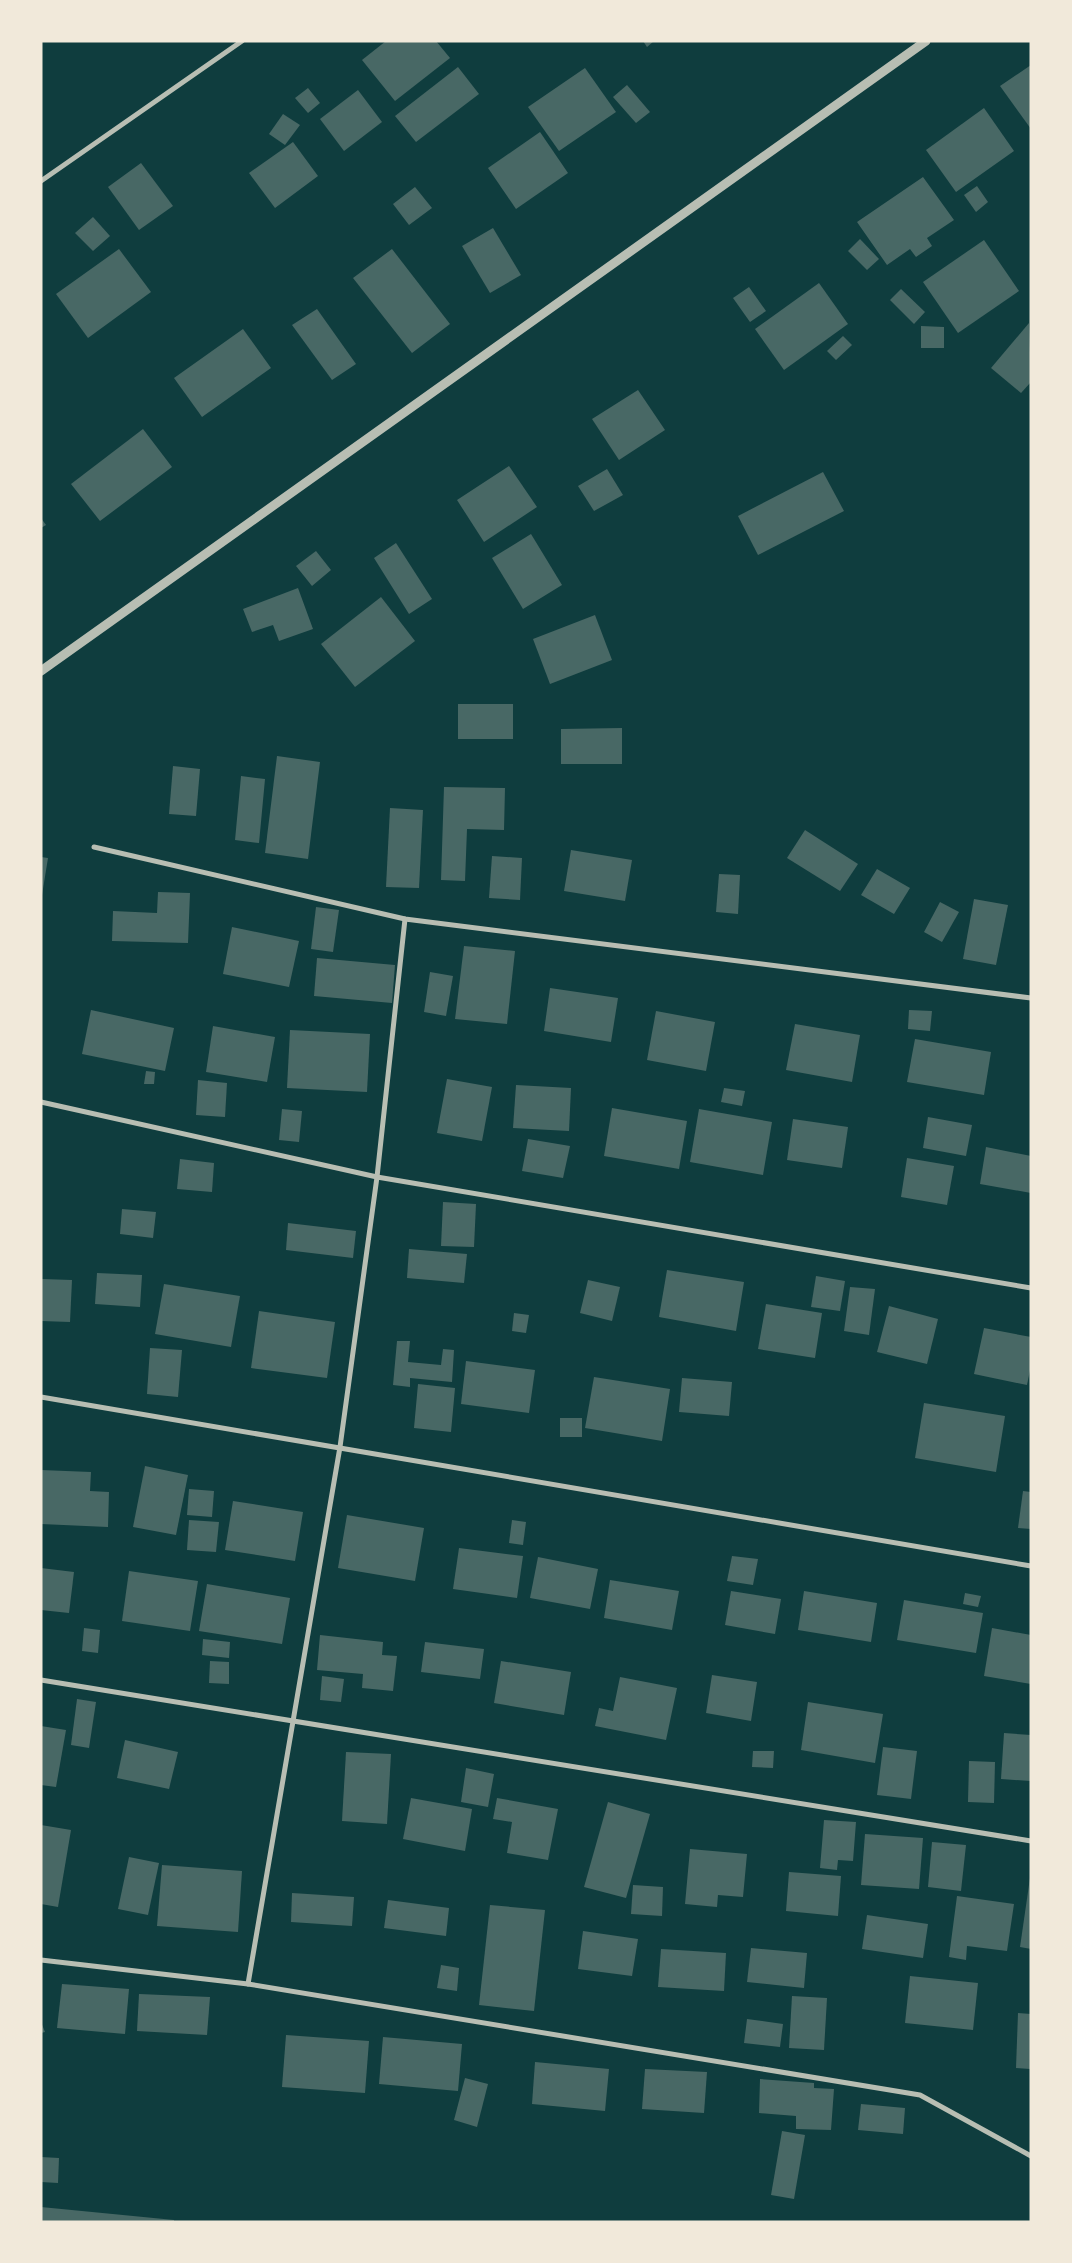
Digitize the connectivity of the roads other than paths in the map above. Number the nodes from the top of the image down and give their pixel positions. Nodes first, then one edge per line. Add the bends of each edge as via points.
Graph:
1 (242, 41) edge
2 (926, 41) edge
3 (41, 181) edge
4 (41, 671) edge
5 (94, 847) dead end
6 (405, 919) junction
7 (1031, 998) edge
8 (41, 1102) edge
9 (377, 1177) junction
10 (1031, 1288) edge
11 (41, 1397) edge
12 (340, 1447) junction
13 (1031, 1566) edge
14 (41, 1680) edge
15 (294, 1721) junction
16 (1031, 1841) edge
17 (41, 1960) edge
18 (248, 1984) junction
19 (1031, 2156) edge

1 - 3 street
2 - 4 street
5 - 6 street
6 - 7 street
6 - 9 street
8 - 9 street
9 - 10 street
9 - 12 street
11 - 12 street
12 - 13 street
12 - 15 street
14 - 15 street
15 - 16 street
15 - 18 street
17 - 18 street
18 - 19 street via 920,2095

